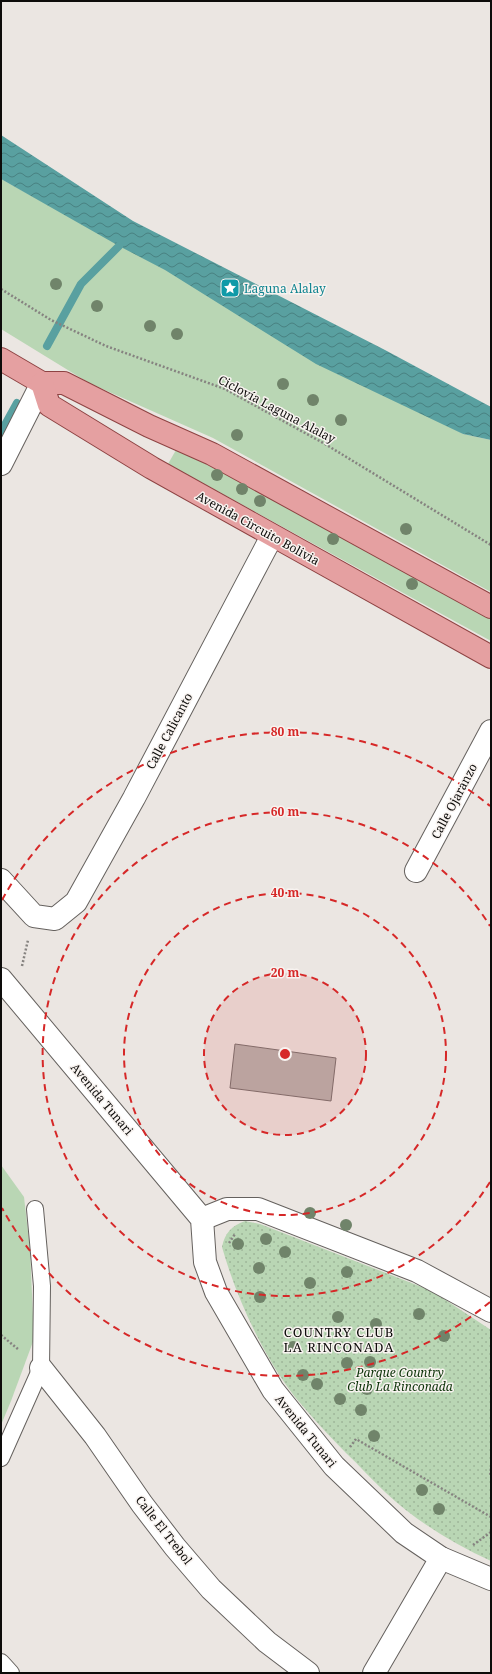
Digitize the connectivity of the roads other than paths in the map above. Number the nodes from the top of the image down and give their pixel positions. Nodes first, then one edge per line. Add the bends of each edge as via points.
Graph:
1 (1, 359) edge
2 (42, 383) junction
3 (1, 464) edge
4 (272, 536) junction
5 (491, 607) edge
6 (491, 656) edge
7 (491, 731) edge
8 (416, 871) dead end
9 (1, 880) edge
10 (1, 979) edge
11 (35, 1209) dead end
12 (202, 1219) junction
13 (489, 1306) edge
14 (41, 1368) junction
15 (1, 1458) edge
16 (441, 1558) junction
17 (491, 1579) edge
18 (1, 1662) edge
19 (11, 1673) edge
20 (308, 1673) edge
21 (374, 1673) edge

1 - 2 main road
2 - 3 street
2 - 4 main road, Avenida Circuito Bolivia via 49,405 152,468
2 - 5 main road via 64,383 149,426 212,454
4 - 6 main road, Avenida Circuito Bolivia
4 - 9 street, Calle Calicanto via 134,798 76,902 55,919 34,916
7 - 8 street, Calle Ojaranzo
10 - 12 street, Avenida Tunari
11 - 14 lane via 42,1286
12 - 13 street via 227,1209 258,1209 417,1272
12 - 16 street, Avenida Tunari via 205,1262 216,1292 273,1390 334,1466 404,1533
14 - 15 lane
14 - 20 street, Calle El Trebol via 95,1436 175,1547 206,1583 267,1642
16 - 17 street, Avenida Tunari
16 - 21 street
18 - 19 lane

